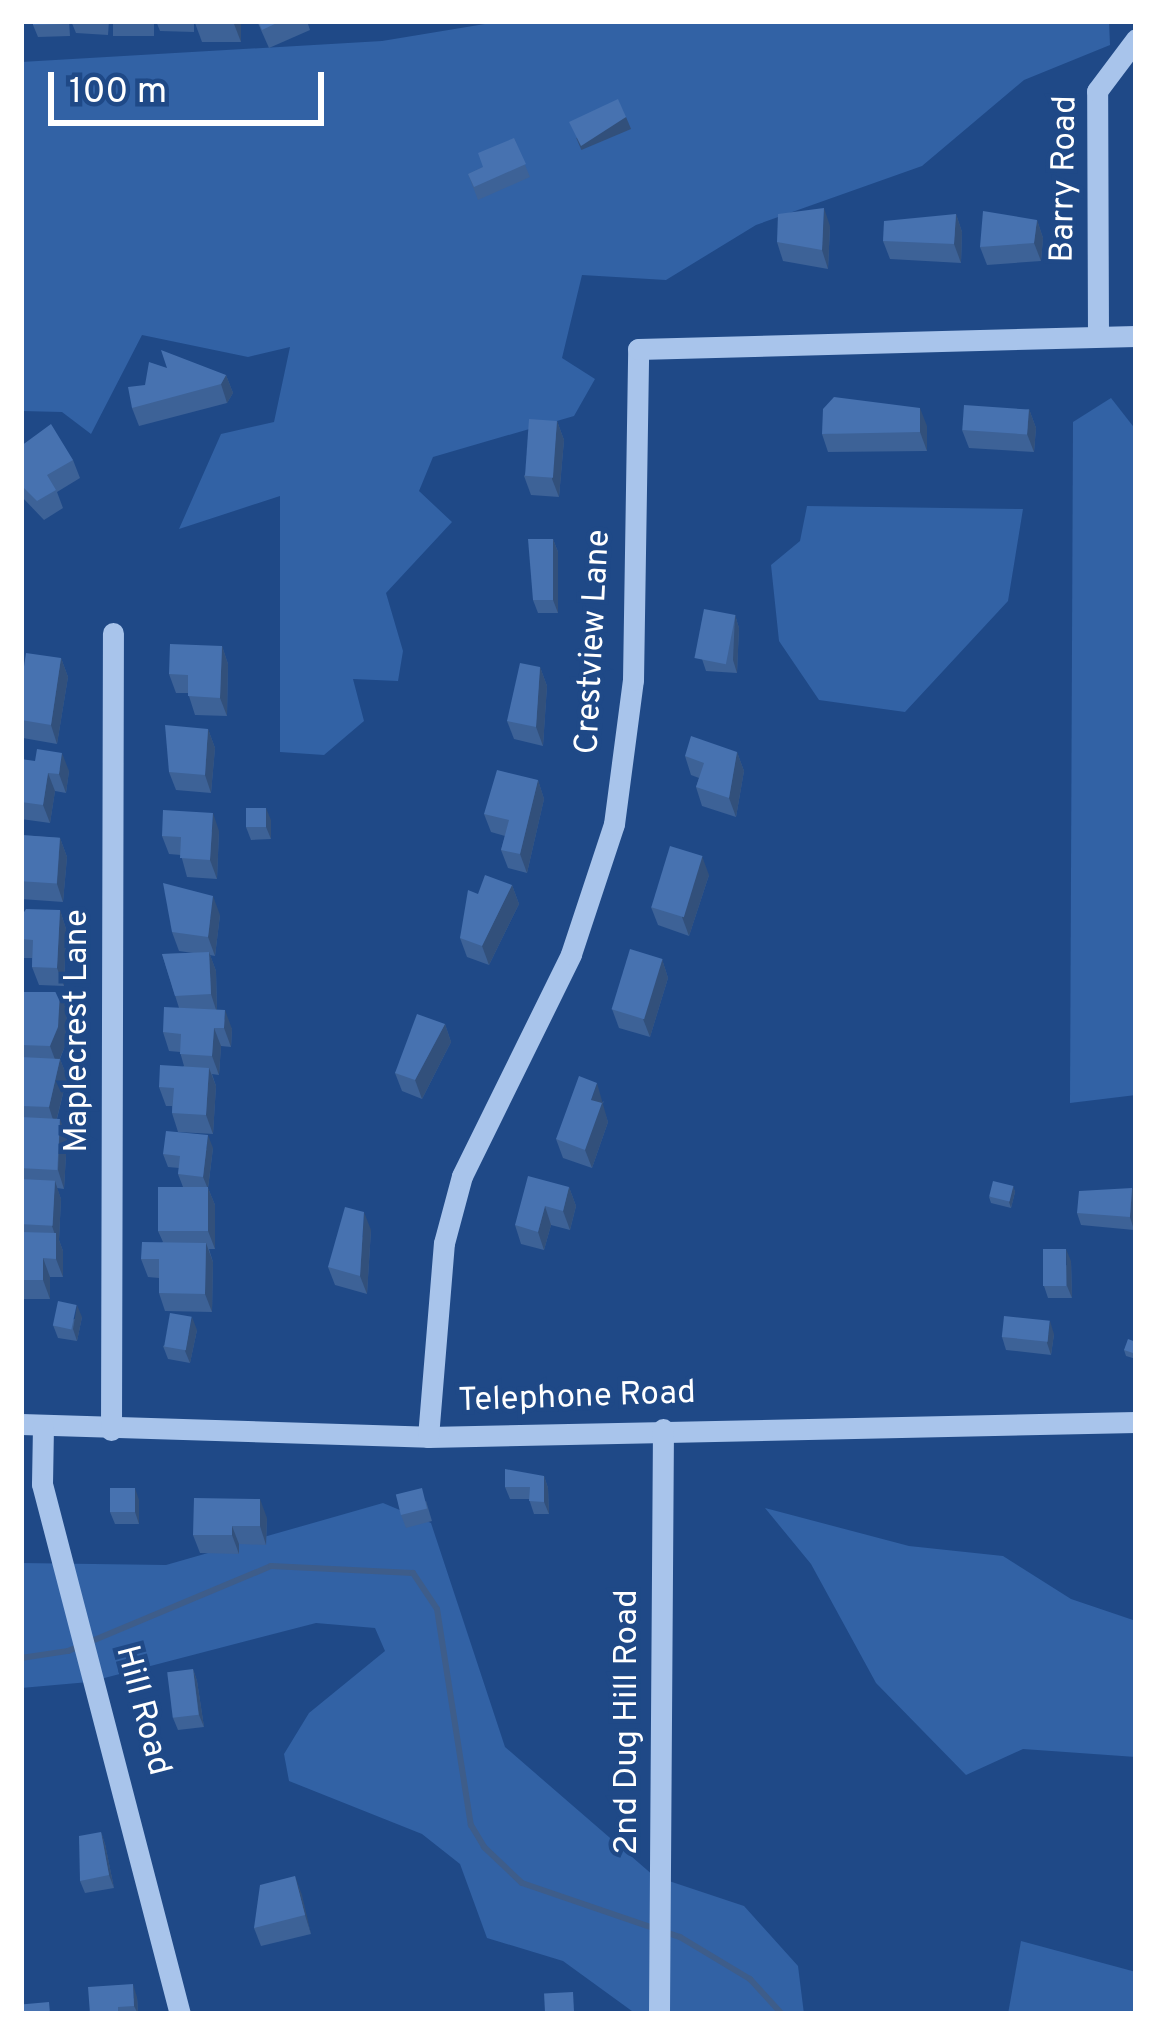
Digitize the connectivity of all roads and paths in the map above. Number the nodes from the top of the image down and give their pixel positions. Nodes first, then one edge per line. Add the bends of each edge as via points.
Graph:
1 (1136, 38) edge
2 (1098, 336) junction
3 (1136, 336) edge
4 (112, 632) dead end
5 (1136, 1423) edge
6 (32, 1425) edge
7 (111, 1430) junction
8 (663, 1430) junction
9 (428, 1437) junction
10 (180, 2014) edge
11 (659, 2014) edge

1 - 2 street, Barry Road via 1097,91
2 - 3 street
2 - 9 street, Crestview Lane via 638,349 633,680 614,824 571,954 462,1176 444,1243
4 - 7 street, Maplecrest Lane
5 - 8 street, Telephone Road
6 - 7 street, Telephone Road
6 - 10 street, Hill Road
7 - 9 street, Telephone Road
8 - 9 street, Telephone Road
8 - 11 street, 2nd Dug Hill Road

